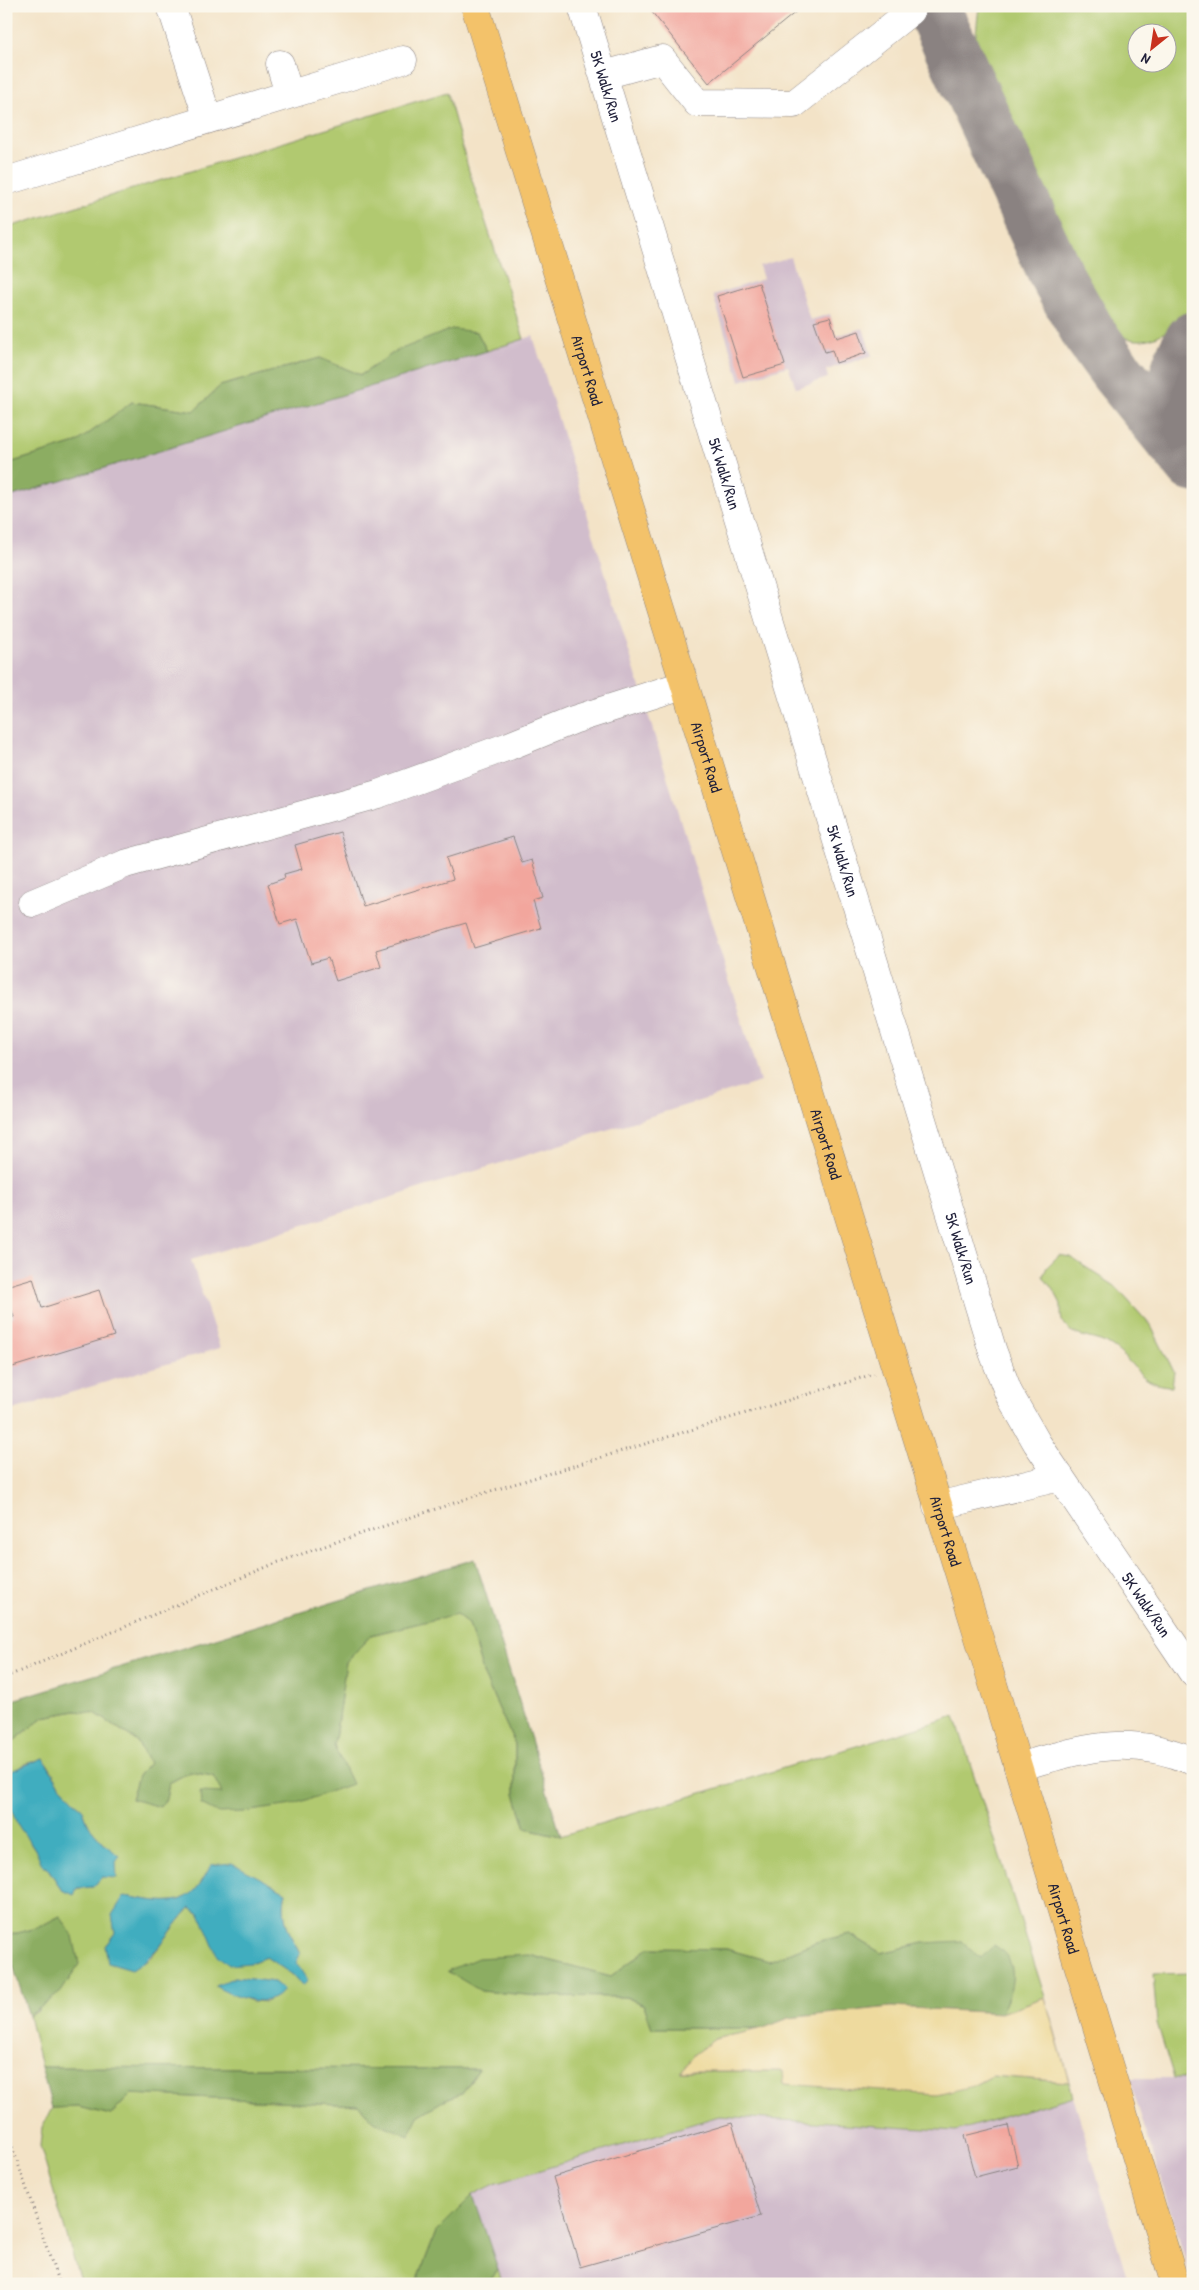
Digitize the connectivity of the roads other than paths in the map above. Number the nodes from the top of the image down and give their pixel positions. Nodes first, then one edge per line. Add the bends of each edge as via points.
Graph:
1 (171, 6) edge
2 (475, 6) edge
3 (582, 6) edge
4 (911, 11) dead end
5 (403, 60) dead end
6 (280, 64) dead end
7 (604, 76) junction
8 (289, 94) junction
9 (208, 119) junction
10 (6, 181) edge
11 (683, 685) junction
12 (33, 903) dead end
13 (1060, 1477) junction
14 (937, 1506) junction
15 (1193, 1673) edge
16 (1193, 1761) edge
17 (1018, 1767) junction
18 (1175, 2284) edge

1 - 9 lane
2 - 11 main road, Airport Road
3 - 7 lane, 5K Walk/Run
4 - 7 lane via 794,104 697,103 662,58
5 - 8 lane
6 - 8 lane
7 - 13 lane, 5K Walk/Run via 993,1352 1020,1416
8 - 9 lane
9 - 10 lane
11 - 12 lane via 573,720 378,794 125,864
11 - 14 main road, Airport Road
13 - 14 lane
13 - 15 lane, 5K Walk/Run
14 - 17 main road, Airport Road
16 - 17 lane via 1162,1750 1121,1745 1085,1748
17 - 18 main road, Airport Road

